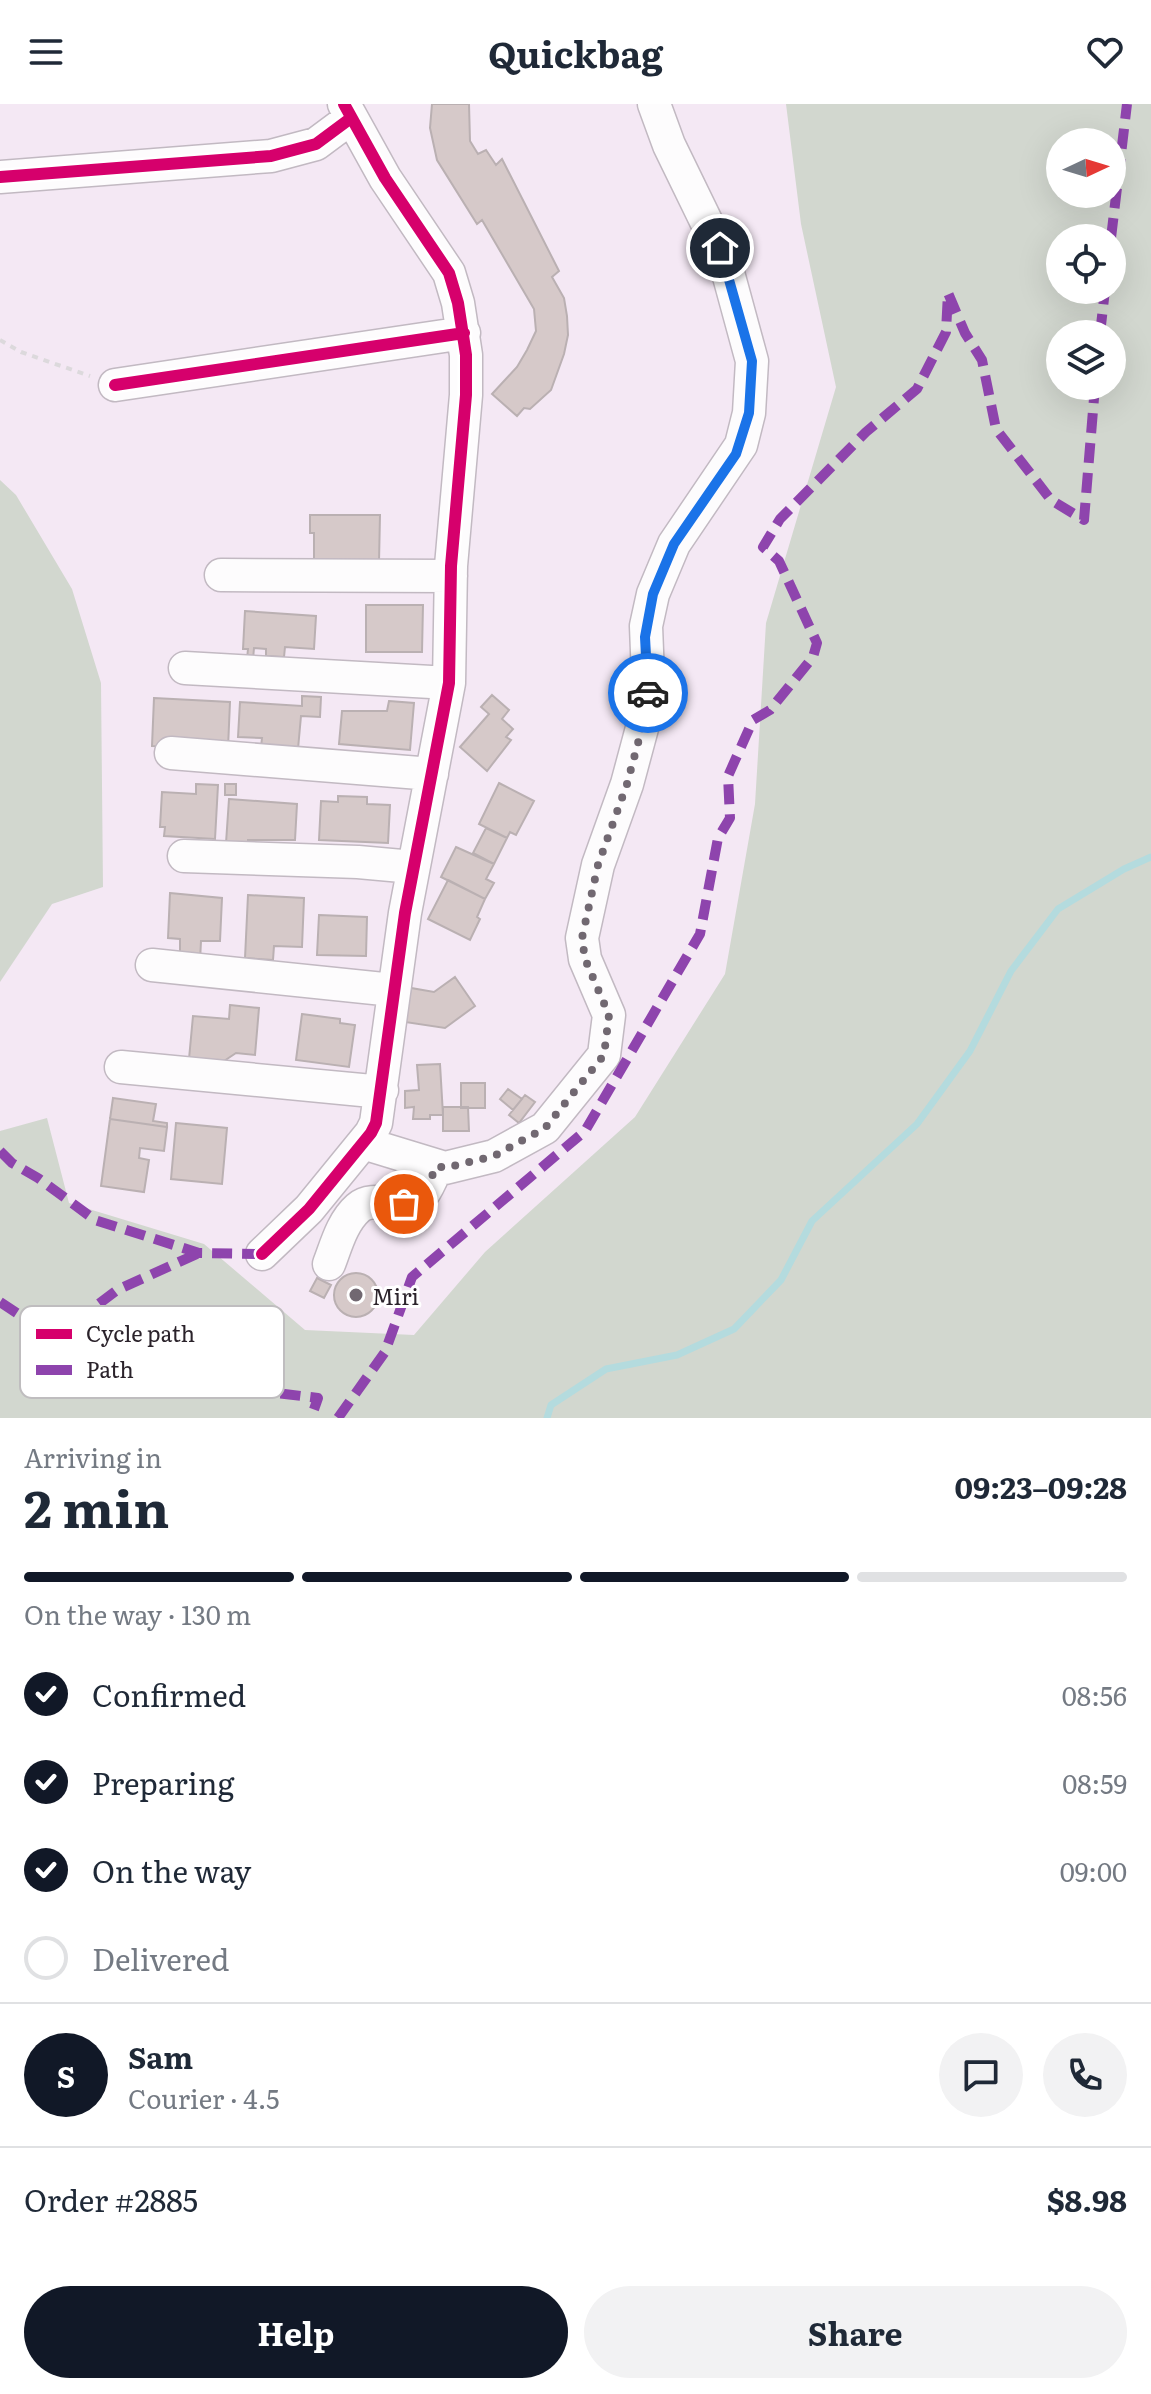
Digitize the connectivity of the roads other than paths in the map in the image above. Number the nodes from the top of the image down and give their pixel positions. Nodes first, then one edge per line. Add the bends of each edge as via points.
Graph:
1 (654, 104) edge
2 (348, 111) edge
3 (0, 177) edge
4 (464, 333) junction
5 (115, 385) road end
6 (221, 575) dead end
7 (451, 576) junction
8 (185, 668) dead end
9 (449, 683) junction
10 (171, 753) dead end
11 (432, 774) junction
12 (184, 856) dead end
13 (413, 867) junction
14 (152, 965) dead end
15 (393, 990) junction
16 (121, 1067) dead end
17 (382, 1090) junction
18 (363, 1143) junction
19 (437, 1166) junction
20 (262, 1254) dead end
21 (329, 1264) dead end

1 - 19 street via 724,258 752,361 749,413 741,445 674,544 650,605 645,637 649,702 598,865 582,938 585,959 609,1015 604,1055 545,1128 494,1156
2 - 3 street via 316,144 271,156
2 - 4 street via 385,178 449,273
4 - 5 street
4 - 7 street via 466,395
6 - 7 street
7 - 9 street
8 - 9 street
9 - 11 street
10 - 11 street
11 - 13 street
12 - 13 street
13 - 15 street
14 - 15 street
15 - 17 street
16 - 17 street
17 - 18 street via 376,1123
18 - 19 street
18 - 20 street via 309,1209
19 - 21 street via 422,1196 413,1202 358,1208

